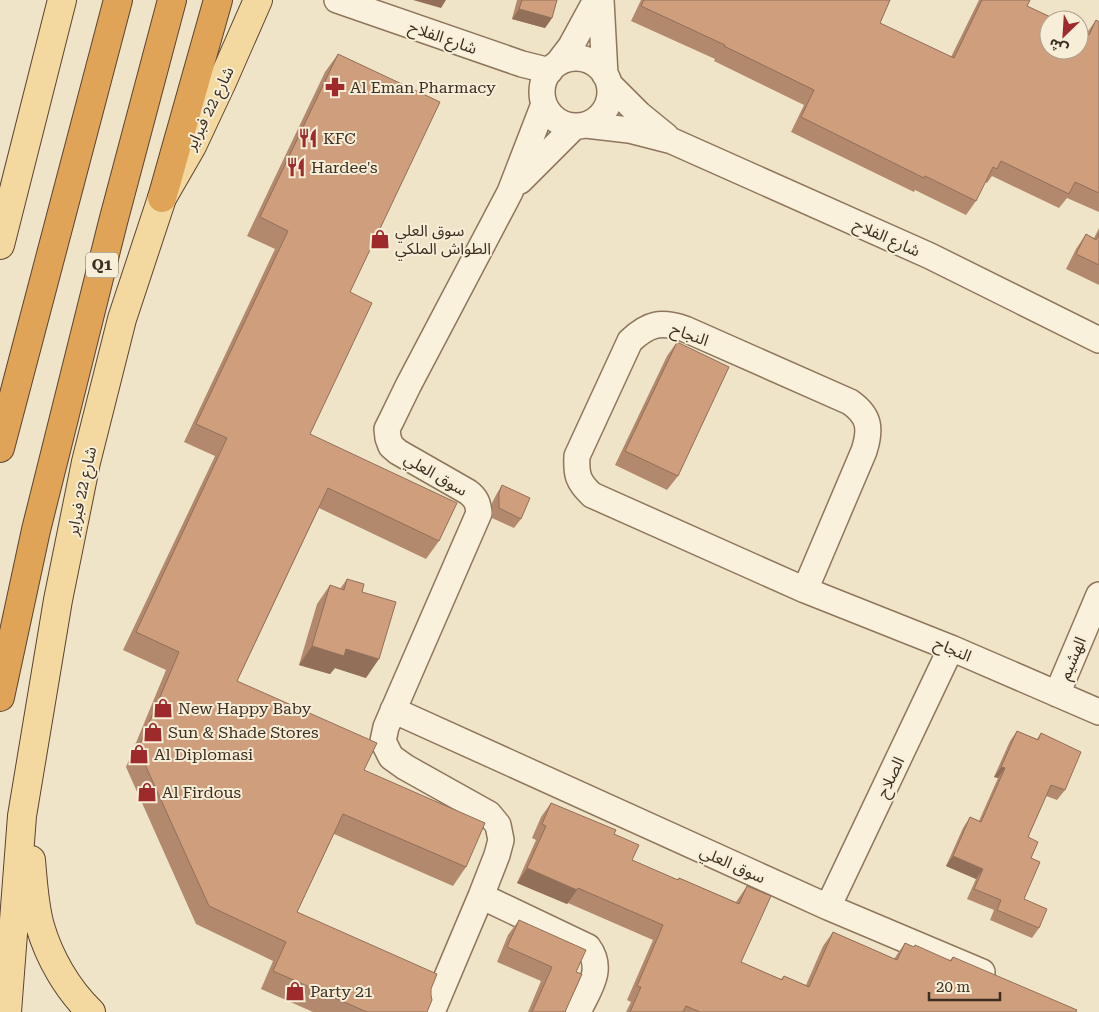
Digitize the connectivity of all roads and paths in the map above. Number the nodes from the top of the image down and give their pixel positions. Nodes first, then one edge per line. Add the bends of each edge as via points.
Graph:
1 (62, 0) edge
2 (118, 0) edge
3 (172, 0) edge
4 (218, 0) edge
5 (258, 0) edge
6 (337, 0) edge
7 (596, 0) edge
8 (601, 0) edge
9 (554, 67) junction
10 (607, 79) junction
11 (544, 104) junction
12 (580, 126) junction
13 (672, 141) junction
14 (510, 192) junction
15 (162, 198) junction
16 (0, 244) edge
17 (1099, 340) edge
18 (0, 448) edge
19 (805, 590) junction
20 (1099, 595) edge
21 (951, 648) junction
22 (1057, 694) junction
23 (0, 697) edge
24 (394, 710) junction
25 (1099, 712) edge
26 (32, 761) junction
27 (22, 816) junction
28 (0, 881) edge
29 (481, 896) junction
30 (828, 907) junction
31 (1002, 981) edge
32 (5, 1005) edge
33 (91, 1012) edge
34 (432, 1012) edge
35 (578, 1012) edge

1 - 16 main road
2 - 18 highway
3 - 23 highway, شارع 22 فبراير / Q1 via 36,530
4 - 15 highway
5 - 15 main road, شارع 22 فبراير via 192,146
6 - 9 street, شارع الفلاح via 509,60
7 - 9 street
8 - 10 street
9 - 10 street via 568,59 589,61 598,66
9 - 11 street via 542,89
10 - 12 street via 610,97 606,109 597,119
10 - 13 street, شارع الفلاح via 639,114
11 - 12 street via 556,120 565,125
11 - 14 street, سوق العلي
12 - 13 street, شارع الفلاح via 630,130
12 - 14 street, سوق العلي
13 - 17 street, شارع الفلاح via 930,256
14 - 24 street, سوق العلي via 387,429 388,438 398,452 468,492 479,504 479,513
15 - 26 main road, شارع 22 فبراير via 122,319 86,462 58,600
19 - 19 street, النجاح via 604,502 581,485 576,471 577,456 630,341 641,330 671,324 685,329 850,402 866,418 868,429 864,451
19 - 21 street, النجاح
20 - 22 street, الهشيم
21 - 22 street, النجاح
21 - 30 street, الصلاح
22 - 25 street, النجاح
24 - 29 street, سوق العلي via 383,741 390,756 489,814 498,825 501,840
24 - 30 street, سوق العلي
26 - 27 main road, شارع 22 فبراير
26 - 33 main road via 29,829 33,888 40,925 67,983
27 - 28 main road
27 - 32 main road, شارع 22 فبراير
29 - 34 street, سوق العلي
29 - 35 street via 588,948 596,967
30 - 31 street, سوق العلي

